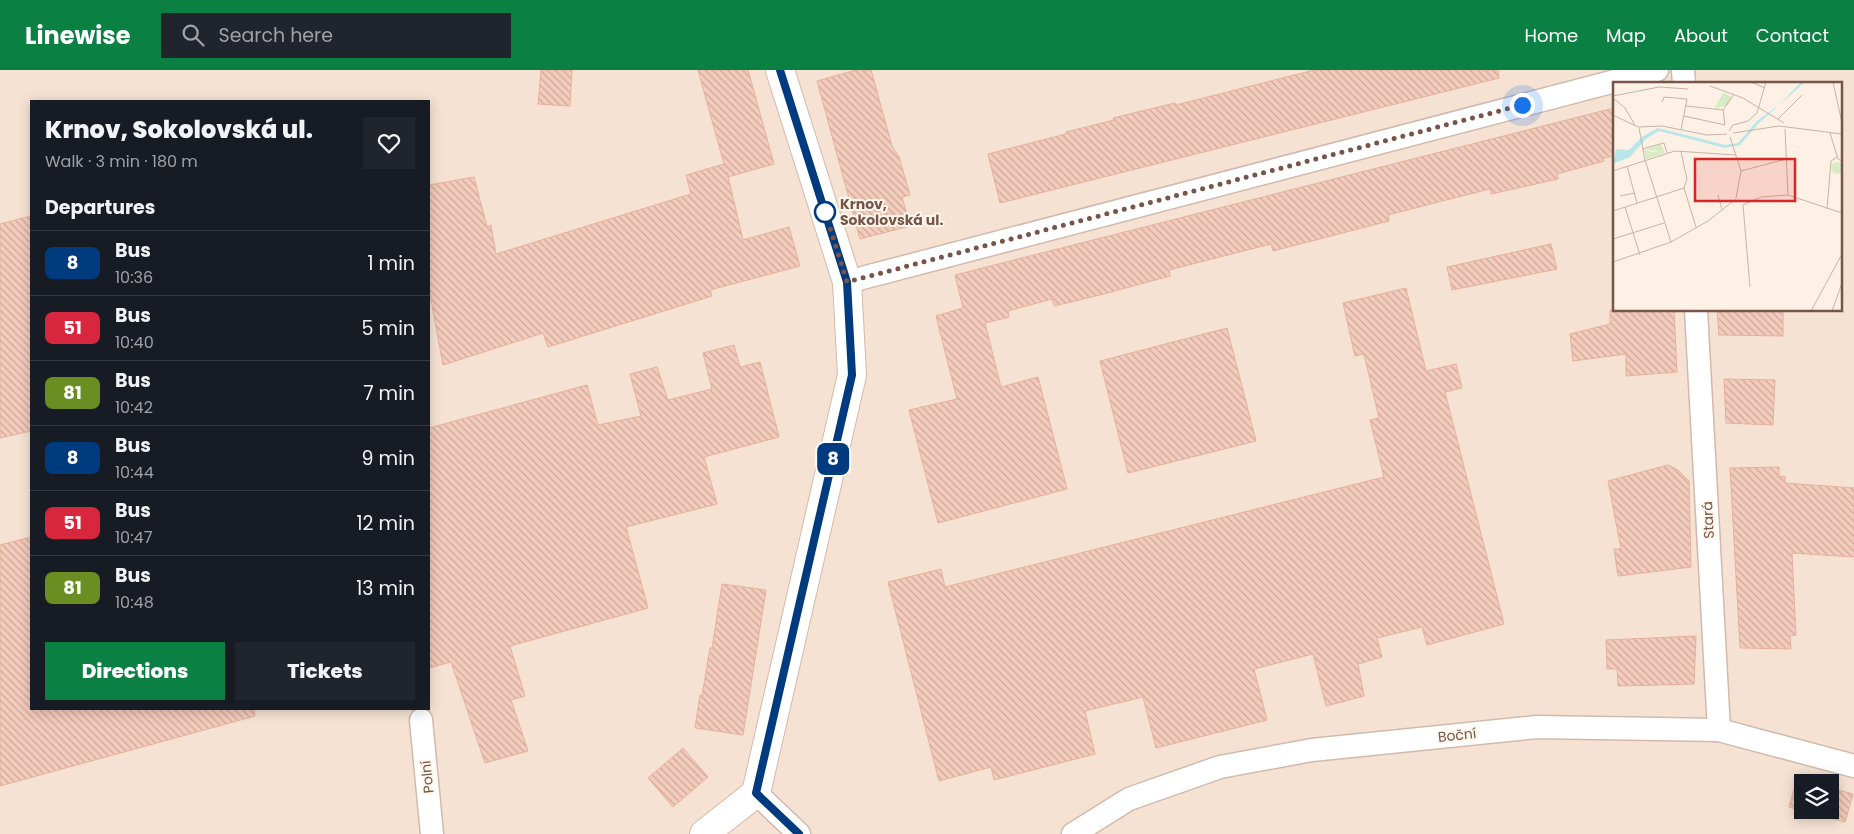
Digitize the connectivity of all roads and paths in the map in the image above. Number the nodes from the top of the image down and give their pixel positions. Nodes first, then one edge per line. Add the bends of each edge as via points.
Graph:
1 (780, 70) edge
2 (1657, 70) edge
3 (847, 282) junction
4 (1696, 311) edge
5 (421, 720) dead end
6 (1719, 730) junction
7 (1854, 766) edge
8 (756, 793) junction
9 (432, 834) edge
10 (704, 834) edge
11 (799, 834) edge
12 (1073, 834) edge

1 - 3 street
2 - 3 street
3 - 8 street via 852,375
4 - 6 street, Stará
5 - 9 street, Polní
6 - 7 street, Boční
6 - 12 street, Boční via 1537,727 1312,750 1220,766 1129,799
8 - 10 street
8 - 11 street

